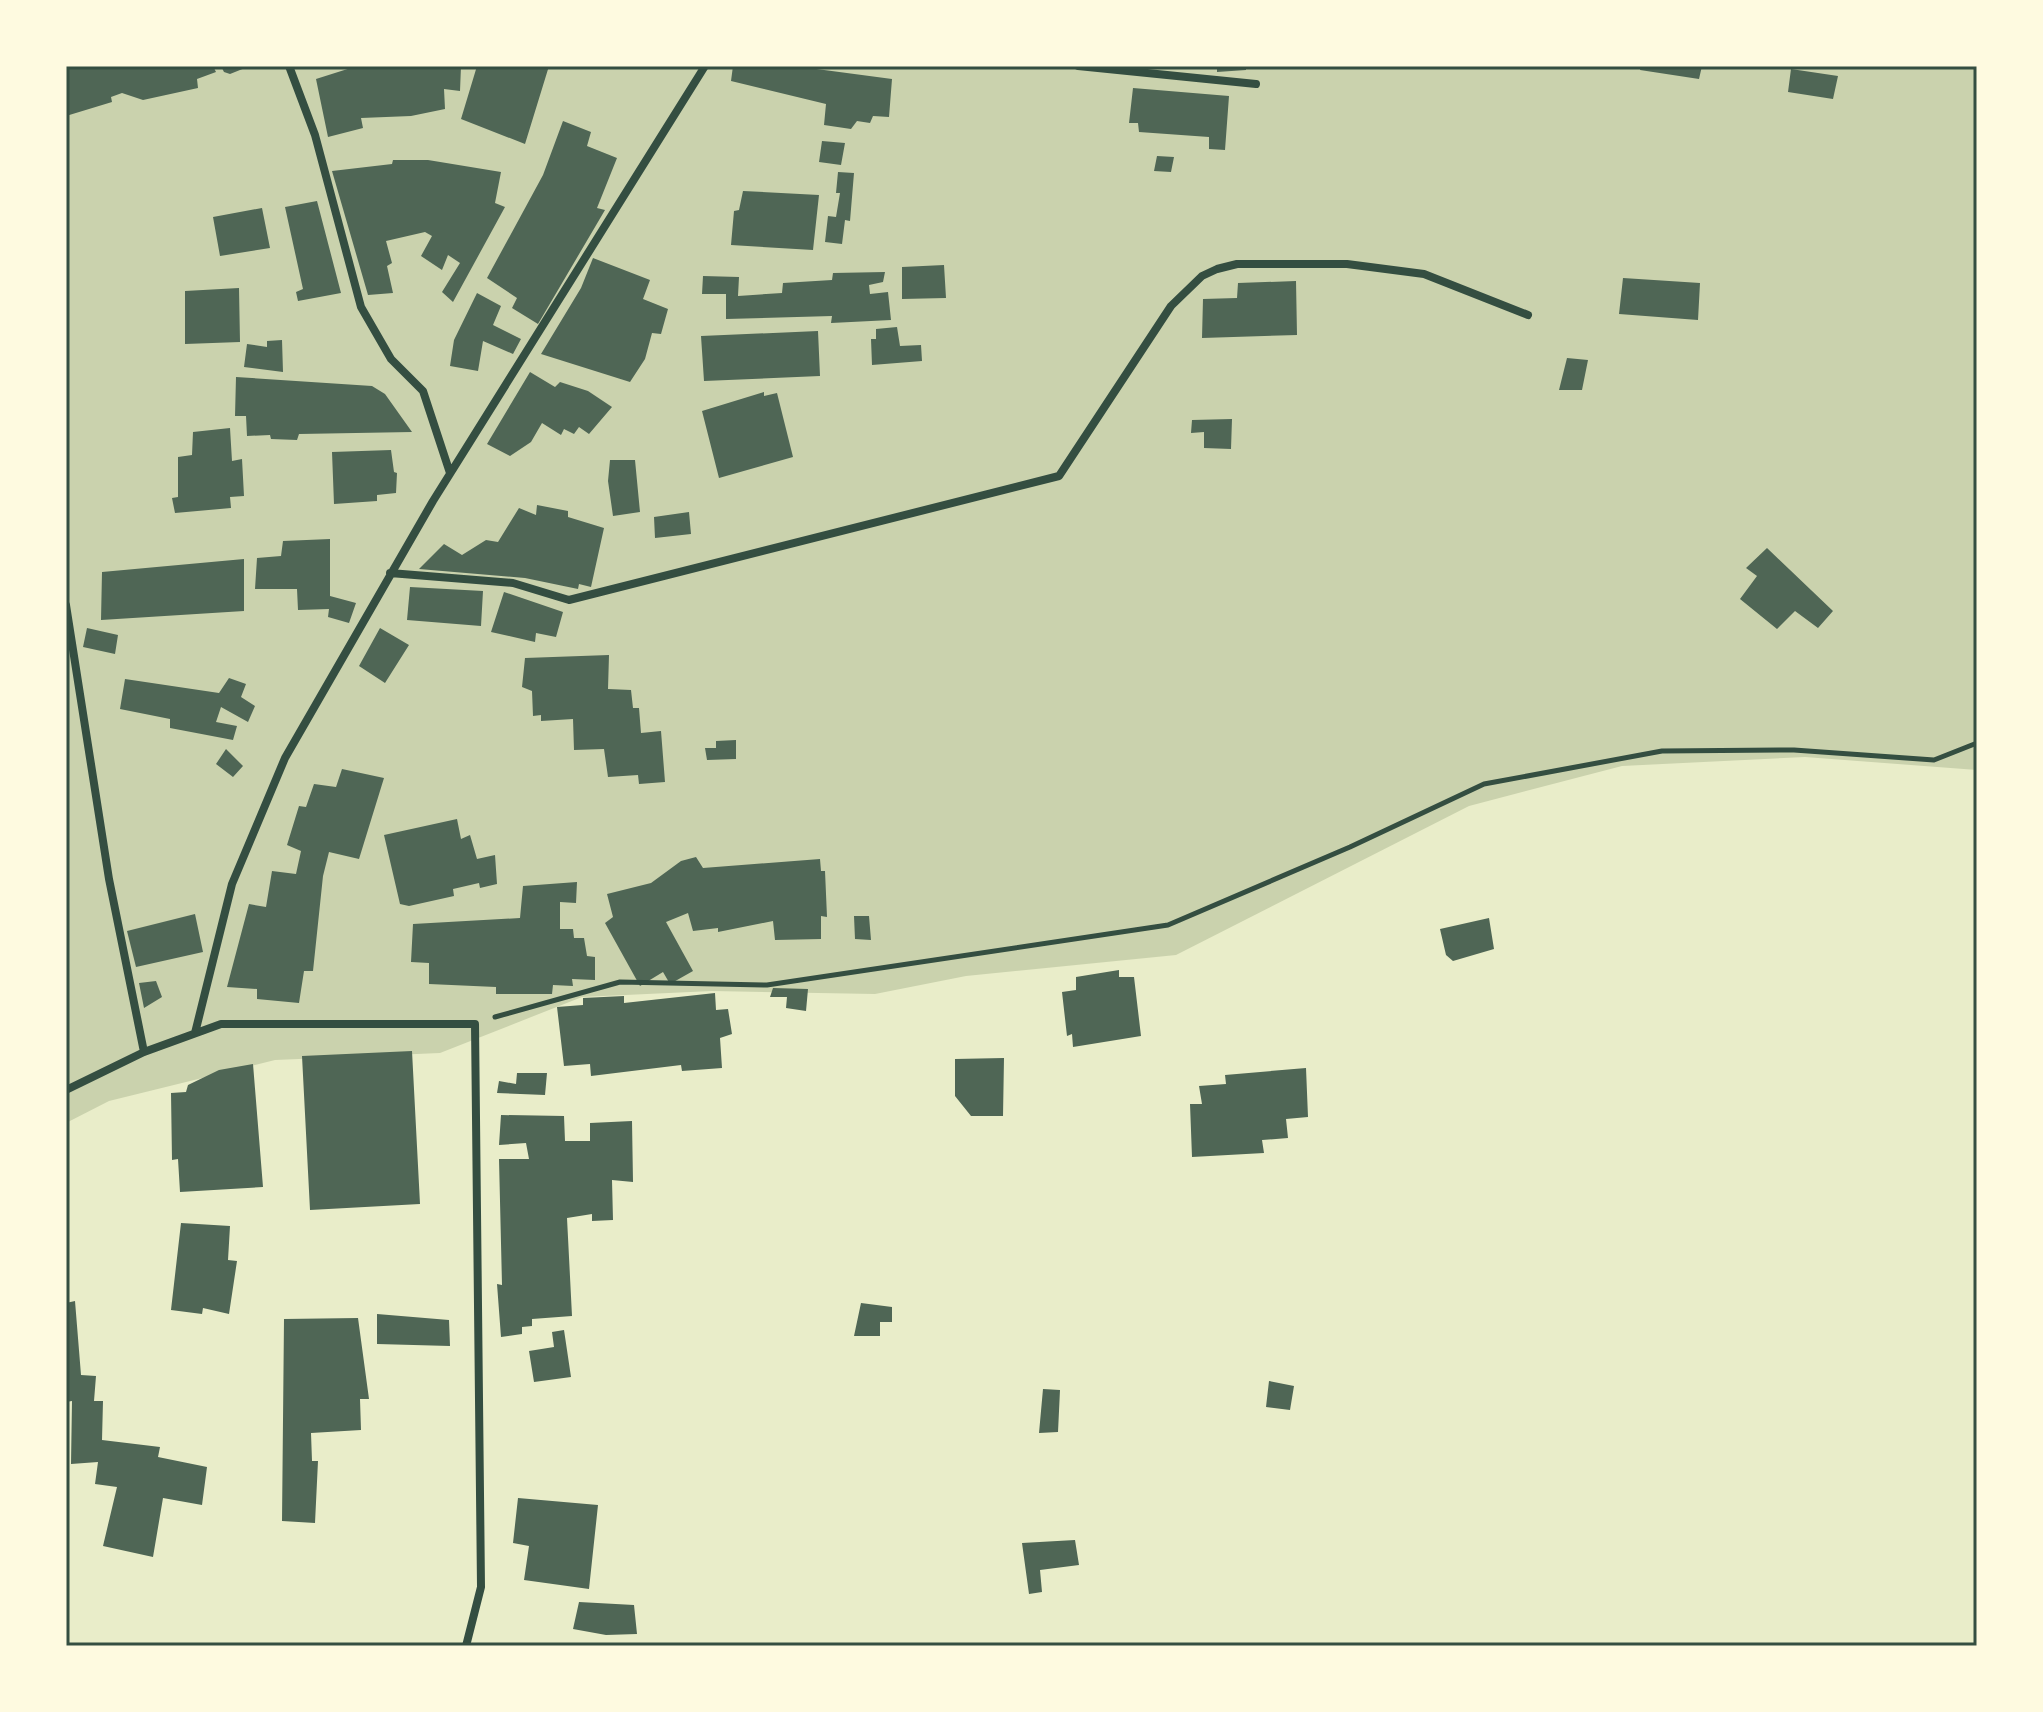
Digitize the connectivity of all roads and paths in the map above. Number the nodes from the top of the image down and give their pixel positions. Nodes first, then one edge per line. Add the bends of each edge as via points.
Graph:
1 (289, 66) edge
2 (705, 66) edge
3 (1078, 66) edge
4 (1256, 84) dead end
5 (1528, 315) dead end
6 (450, 473) junction
7 (390, 573) junction
8 (66, 605) edge
9 (1977, 743) edge
10 (475, 1024) junction
11 (195, 1033) junction
12 (144, 1052) junction
13 (66, 1090) edge
14 (466, 1646) edge

1 - 6 street via 315,135 361,307 391,359 423,391
2 - 6 street
3 - 4 street
5 - 7 street via 1424,274 1347,264 1237,264 1202,276 1171,306 1059,476 569,600 513,583
6 - 7 street
7 - 11 street via 279,772 232,884
8 - 12 street via 109,879
9 - 10 path via 1934,760 1794,750 1632,756 1484,784 1168,925 767,985 620,982
10 - 11 street via 221,1024
10 - 14 street via 481,1587
11 - 12 street
12 - 13 street

